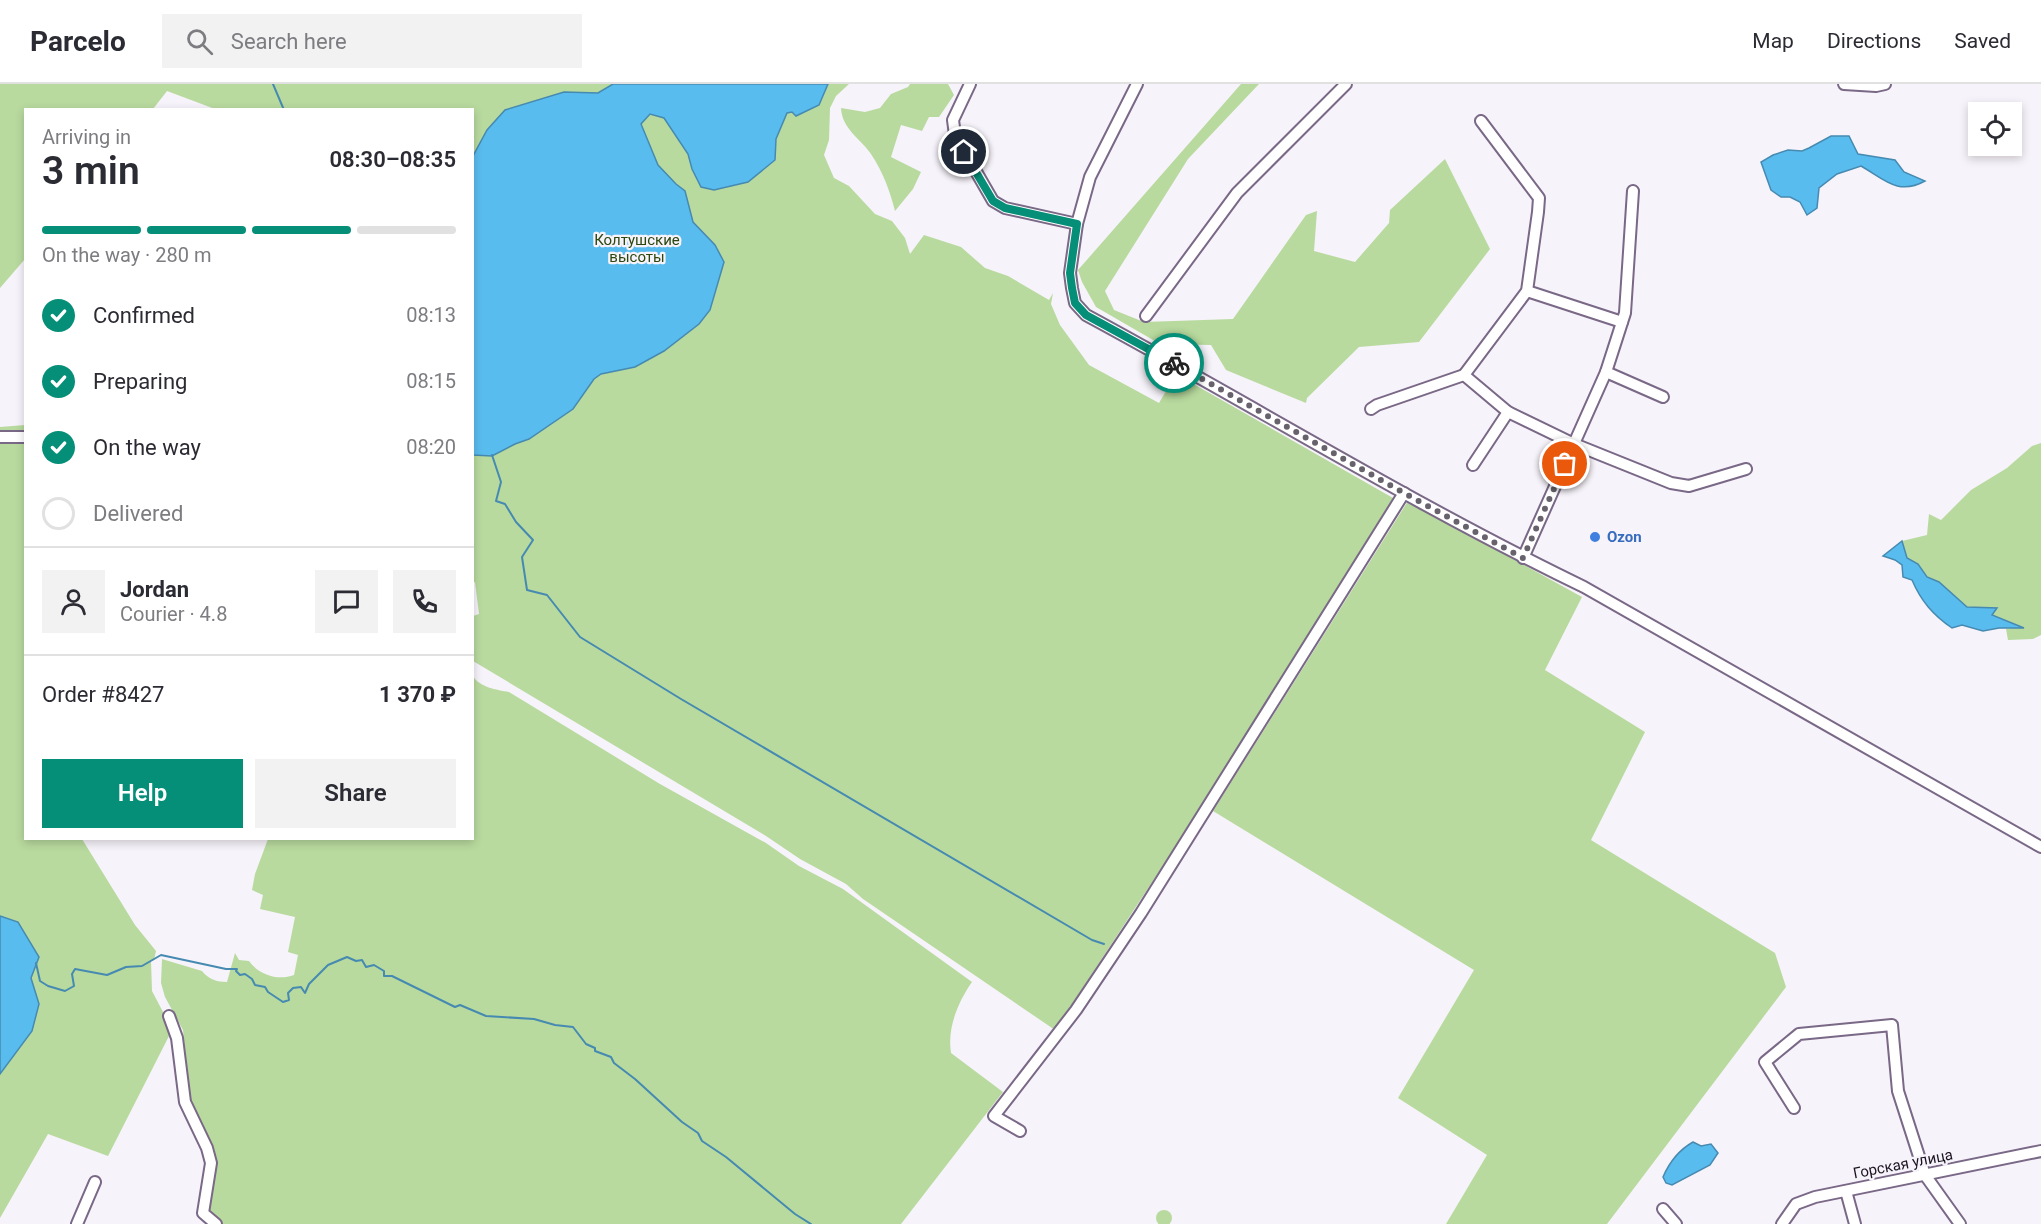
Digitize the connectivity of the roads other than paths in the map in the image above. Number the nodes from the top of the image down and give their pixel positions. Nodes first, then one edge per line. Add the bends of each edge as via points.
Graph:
1 (970, 84) edge
2 (1137, 84) edge
3 (1346, 84) edge
4 (1844, 84) edge
5 (1885, 84) edge
6 (1481, 121) dead end
7 (1633, 191) dead end
8 (1077, 224) junction
9 (1527, 291) junction
10 (1146, 316) dead end
11 (1622, 322) junction
12 (1606, 372) junction
13 (1464, 375) junction
14 (1663, 397) dead end
15 (1371, 409) dead end
16 (1508, 412) junction
17 (24, 436) edge
18 (0, 437) edge
19 (1574, 444) junction
20 (1473, 465) dead end
21 (1746, 469) dead end
22 (1404, 493) junction
23 (1525, 552) junction
24 (2041, 847) edge
25 (170, 1016) dead end
26 (1794, 1107) dead end
27 (1020, 1131) dead end
28 (2041, 1151) edge
29 (1925, 1175) junction
30 (95, 1182) dead end
31 (1846, 1191) junction
32 (1663, 1209) dead end
33 (77, 1224) edge
34 (216, 1224) edge
35 (1676, 1224) edge
36 (1782, 1224) edge
37 (1855, 1224) edge
38 (1960, 1224) edge

1 - 8 street via 953,120 955,135 993,201 1005,208
2 - 8 street via 1089,177
3 - 10 street via 1237,193
4 - 5 street
6 - 9 street via 1539,198
7 - 11 street via 1626,313
8 - 22 street via 1070,273 1075,303 1086,315
9 - 11 street
9 - 13 street
11 - 12 street
12 - 14 street
12 - 19 street
13 - 15 street
13 - 16 street
16 - 19 street
16 - 20 street
17 - 18 street
19 - 21 street via 1680,485 1689,486
19 - 23 street
22 - 23 street
22 - 27 street via 1141,913 1076,1010 994,1116
23 - 24 street
25 - 34 street via 177,1038 185,1102 211,1163 203,1213
26 - 29 street via 1765,1062 1799,1034 1892,1025 1898,1091
28 - 29 street, Горская улица
29 - 31 street, Горская улица
29 - 38 street
30 - 33 street
31 - 36 street, Горская улица via 1796,1204
31 - 37 street
32 - 35 street

